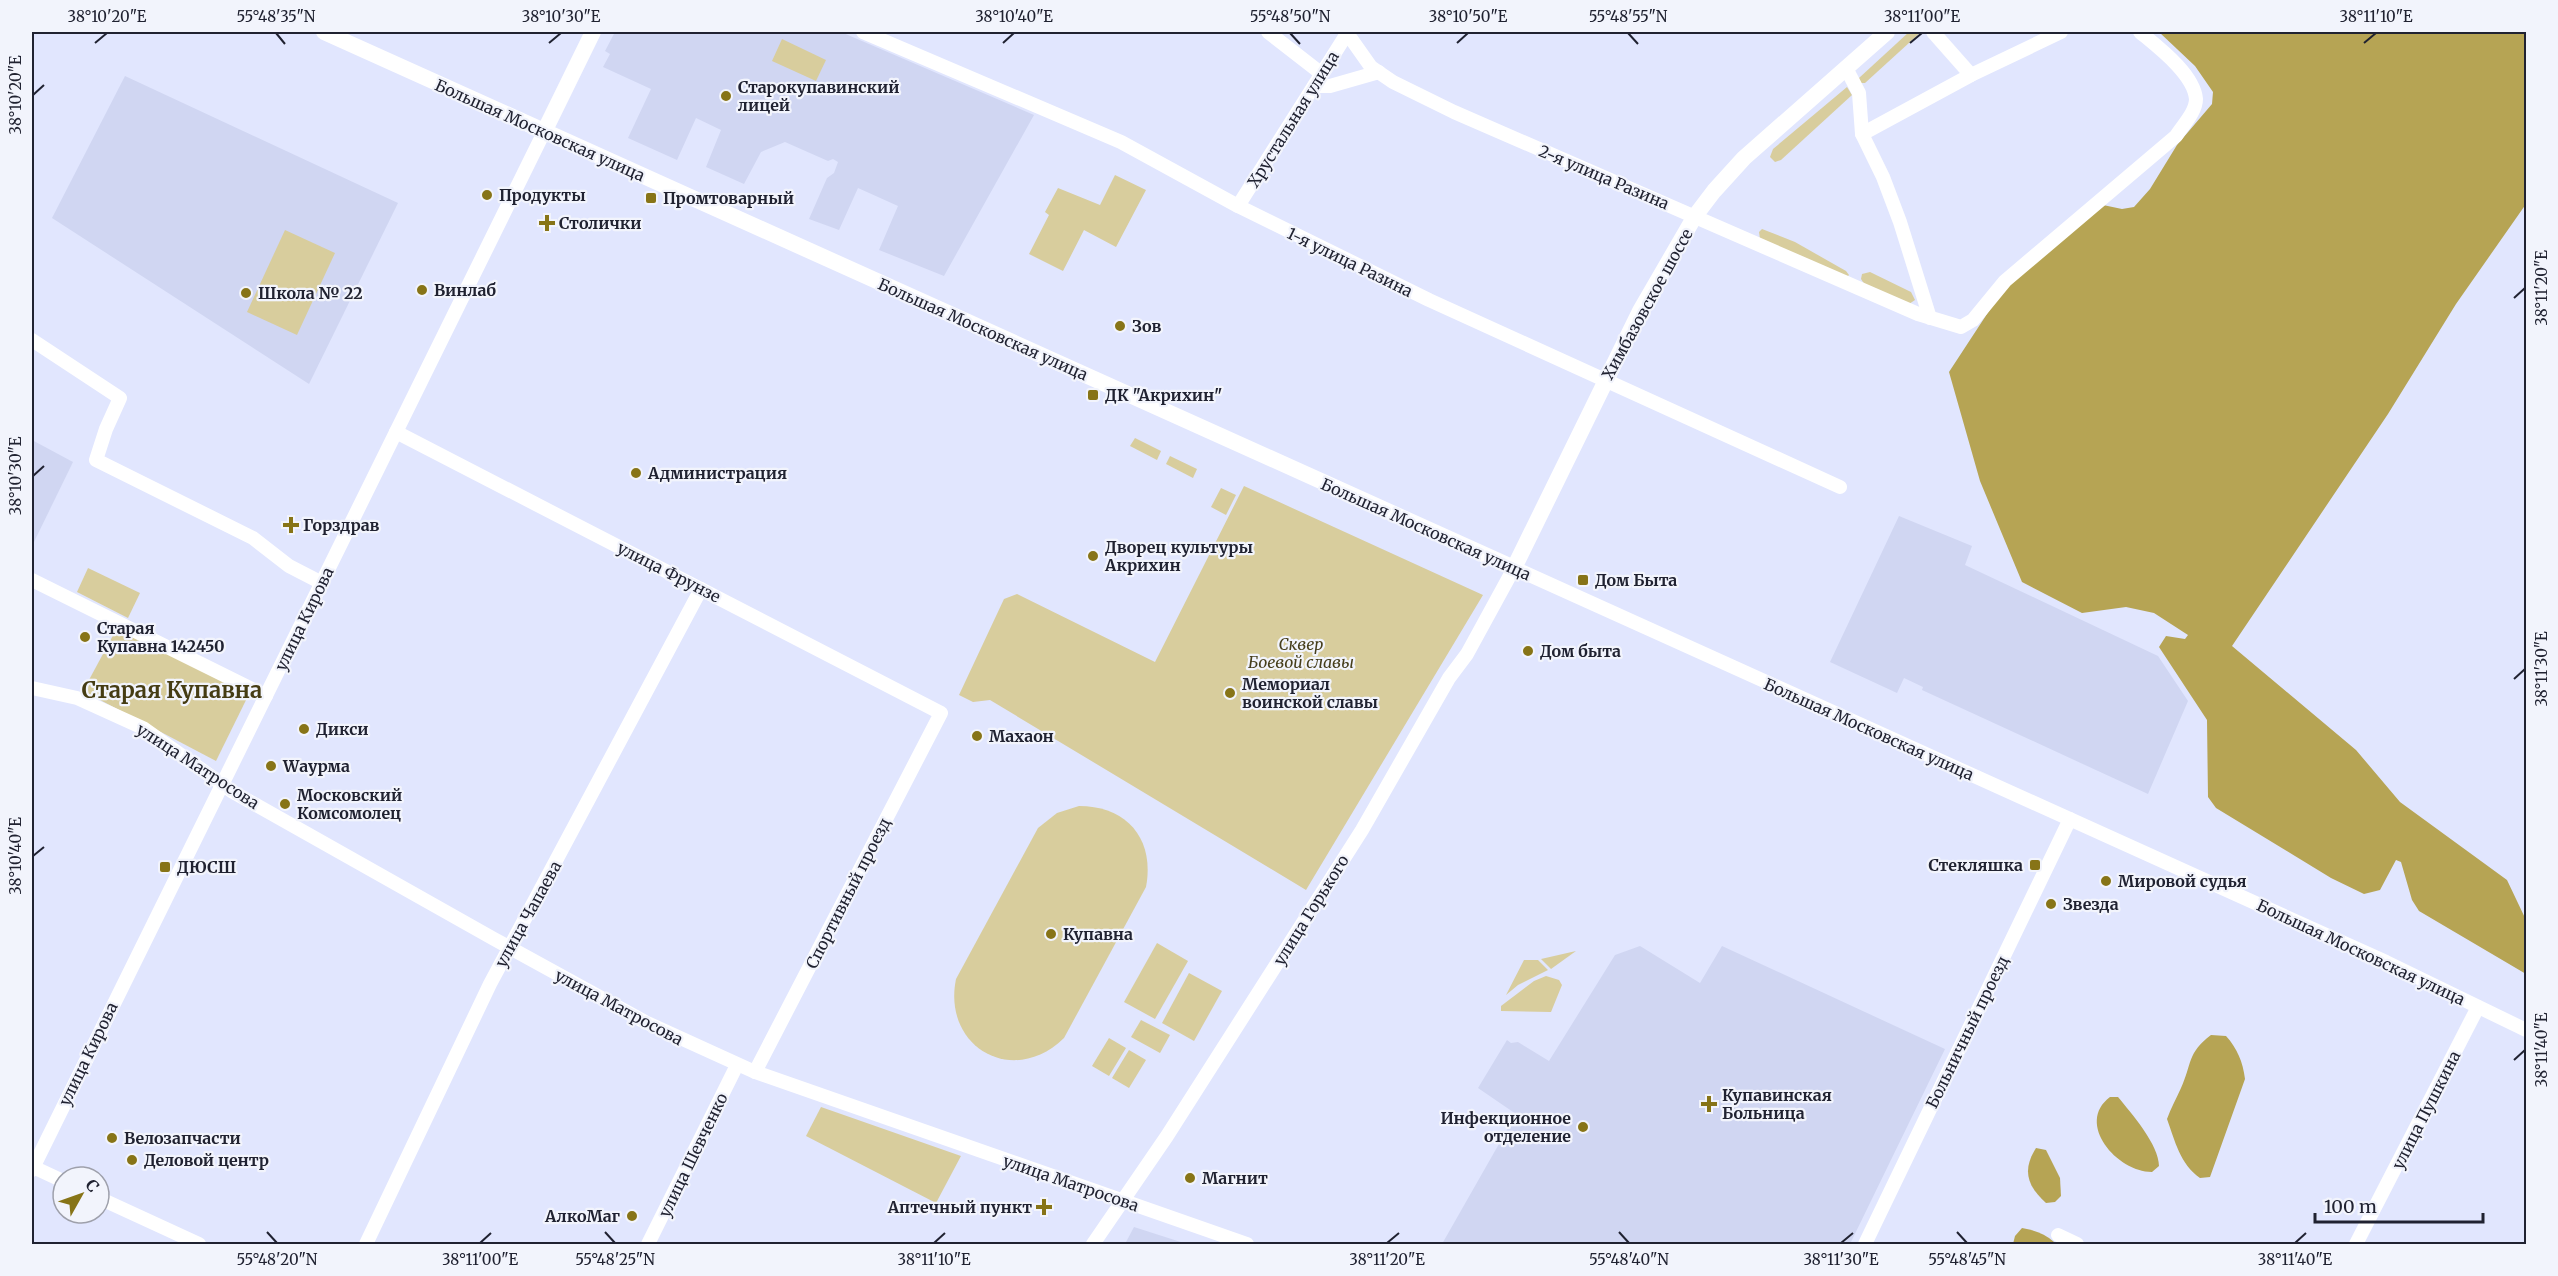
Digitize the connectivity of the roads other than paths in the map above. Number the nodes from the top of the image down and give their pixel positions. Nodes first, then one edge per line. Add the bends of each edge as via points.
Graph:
1 (324, 32) edge
2 (593, 32) edge
3 (863, 32) edge
4 (1268, 32) edge
5 (1348, 32) edge
6 (1933, 32) edge
7 (2061, 32) edge
8 (2140, 32) edge
9 (1884, 33) edge
10 (1846, 68) junction
11 (1379, 72) junction
12 (1971, 75) junction
13 (1318, 80) junction
14 (544, 132) junction
15 (1862, 134) junction
16 (1238, 206) junction
17 (1695, 216) junction
18 (1930, 318) junction
19 (32, 340) edge
20 (1605, 380) junction
21 (396, 432) junction
22 (1840, 487) dead end
23 (1514, 568) junction
24 (32, 580) edge
25 (322, 582) junction
26 (701, 589) junction
27 (32, 688) edge
28 (266, 696) junction
29 (941, 713) joint
30 (222, 785) junction
31 (2070, 819) junction
32 (510, 949) junction
33 (2478, 1007) junction
34 (2526, 1030) edge
35 (737, 1065) junction
36 (755, 1072) junction
37 (32, 1169) edge
38 (51, 1176) edge
39 (1122, 1201) junction
40 (111, 1204) edge
41 (2058, 1235) dead end
42 (199, 1245) edge
43 (366, 1245) edge
44 (648, 1245) edge
45 (1093, 1245) edge
46 (1246, 1245) edge
47 (1864, 1245) edge
48 (2077, 1245) edge
49 (2356, 1245) edge

1 - 14 main road, Большая Московская улица
2 - 14 main road
3 - 16 street, 1-я улица Разина via 1121,142
4 - 13 street
5 - 11 street, 2-я улица Разина via 1371,67
5 - 13 street, Хрустальная улица
6 - 12 street
7 - 12 street
8 - 18 street, 2-я улица Разина via 2171,58 2190,81 2196,99 2192,113 2176,135 2005,281 1974,320 1961,327
9 - 10 main road, Химбазовское шоссе
10 - 15 street via 1859,93
10 - 17 main road, Химбазовское шоссе via 1744,158
11 - 13 street via 1330,86
11 - 17 street, 2-я улица Разина via 1454,112
12 - 15 street
13 - 16 street, Хрустальная улица
14 - 21 street, улица Кирова
14 - 23 main road, Большая Московская улица
15 - 18 street via 1900,222
16 - 20 street, 1-я улица Разина via 1429,300
17 - 18 street, 2-я улица Разина
17 - 20 main road, Химбазовское шоссе via 1663,268
19 - 25 street via 120,398 96,460 253,538 289,566
20 - 22 street, 1-я улица Разина
20 - 23 main road, Химбазовское шоссе
21 - 25 street, улица Кирова
21 - 26 street, улица Фрунзе
23 - 31 street, Большая Московская улица
23 - 39 street, улица Горького via 1362,830
24 - 28 street
25 - 28 street, улица Кирова
26 - 29 street, улица Фрунзе
26 - 32 street, улица Чапаева
27 - 30 street, улица Матросова via 77,698 123,718 165,742
28 - 30 street, улица Кирова
29 - 36 street, Спортивный проезд
30 - 32 street, улица Матросова
30 - 37 street, улица Кирова
31 - 33 street, Большая Московская улица
31 - 47 street, Больничный проезд
32 - 35 street, улица Матросова via 645,1022
32 - 43 street, улица Чапаева
33 - 34 street, Большая Московская улица
33 - 49 street, улица Пушкина
35 - 36 street, улица Матросова
35 - 44 street, улица Шевченко
36 - 39 street, улица Матросова
37 - 38 street
39 - 45 street, улица Горького
39 - 46 street, улица Матросова
40 - 42 street
41 - 48 street

